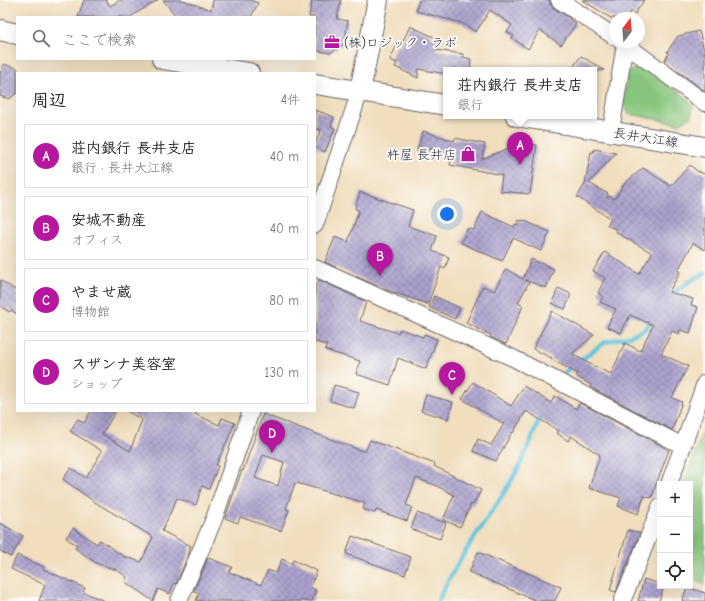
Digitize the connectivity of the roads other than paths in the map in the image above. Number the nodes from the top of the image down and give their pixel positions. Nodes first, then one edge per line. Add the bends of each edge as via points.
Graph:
1 (378, 0) edge
2 (559, 0) edge
3 (0, 30) edge
4 (16, 34) edge
5 (609, 34) edge
6 (619, 48) edge
7 (630, 48) edge
8 (168, 60) edge
9 (243, 72) edge
10 (316, 84) edge
11 (360, 91) junction
12 (705, 103) edge
13 (443, 105) edge
14 (535, 119) edge
15 (611, 131) junction
16 (705, 147) edge
17 (316, 222) edge
18 (316, 268) edge
19 (705, 383) edge
20 (251, 412) edge
21 (683, 446) junction
22 (670, 481) edge
23 (657, 515) edge
24 (179, 601) edge
25 (622, 601) edge

1 - 11 main road
2 - 5 street
3 - 4 main road
6 - 15 street
7 - 12 street
8 - 9 main road
10 - 11 main road
11 - 13 main road
11 - 17 street
14 - 15 main road, 長井大江線
15 - 16 main road, 長井大江線
18 - 21 street via 514,358
19 - 21 street
20 - 24 street via 214,518
21 - 22 street
23 - 25 street

